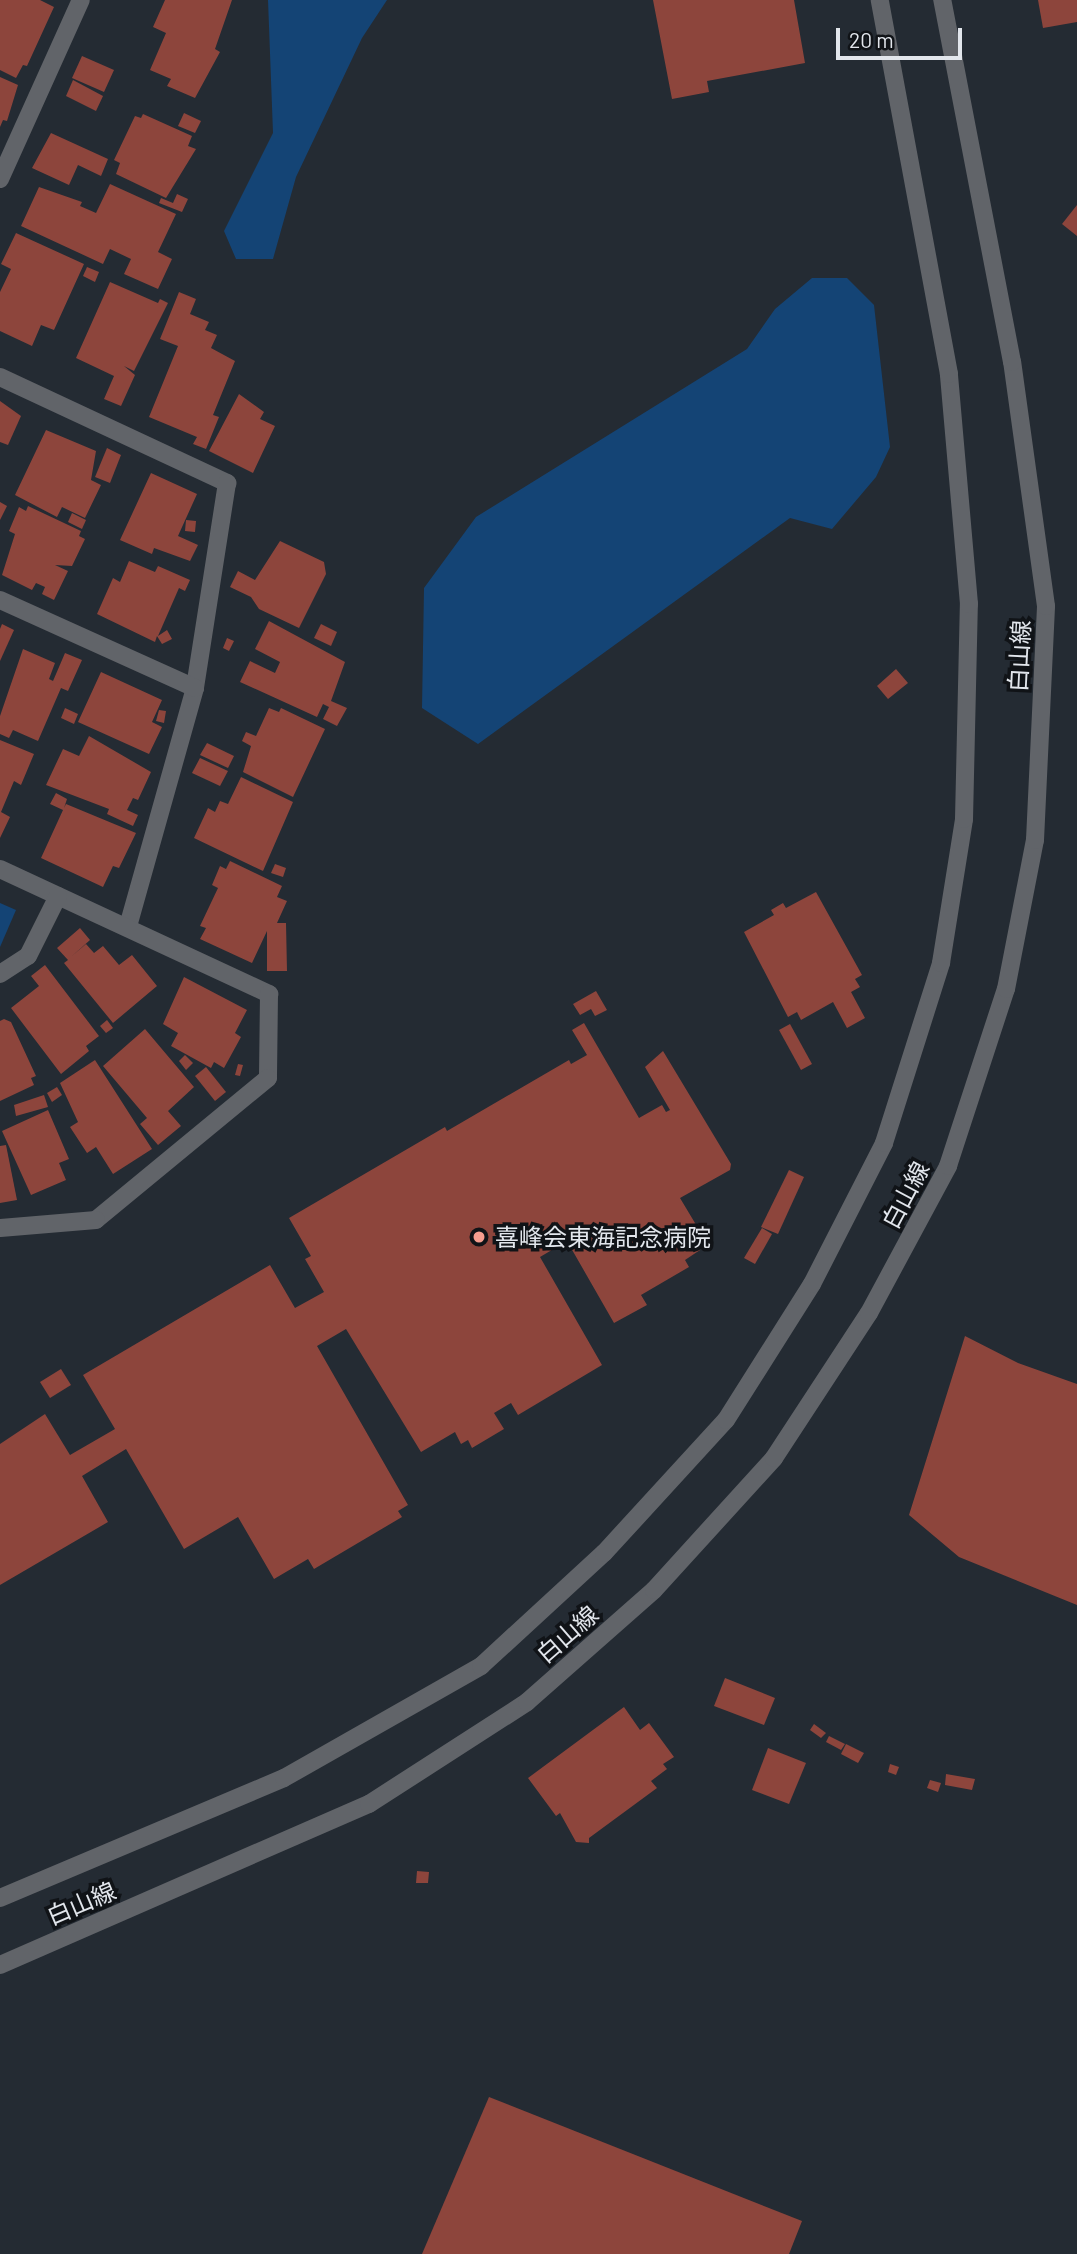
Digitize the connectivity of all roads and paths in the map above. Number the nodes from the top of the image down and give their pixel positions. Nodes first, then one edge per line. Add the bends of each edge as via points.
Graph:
1 (81, 0) edge
2 (880, 0) edge
3 (942, 0) edge
4 (0, 179) edge
5 (0, 377) edge
6 (0, 600) edge
7 (195, 688) junction
8 (0, 869) edge
9 (58, 896) junction
10 (128, 926) junction
11 (0, 974) edge
12 (0, 1228) edge
13 (0, 1898) edge
14 (0, 1965) edge

1 - 4 street
2 - 13 street, 白山線 via 949,374 970,604 964,819 941,963 884,1143 812,1284 726,1420 604,1553 481,1666 284,1778
3 - 14 street, 白山線 via 1012,362 1046,606 1035,840 1006,989 948,1166 869,1312 774,1458 654,1590 527,1702 369,1804
5 - 7 street via 226,483
6 - 7 street
7 - 10 street
8 - 9 street
9 - 10 street
9 - 11 street via 28,956
10 - 12 street via 269,994 268,1078 96,1220

